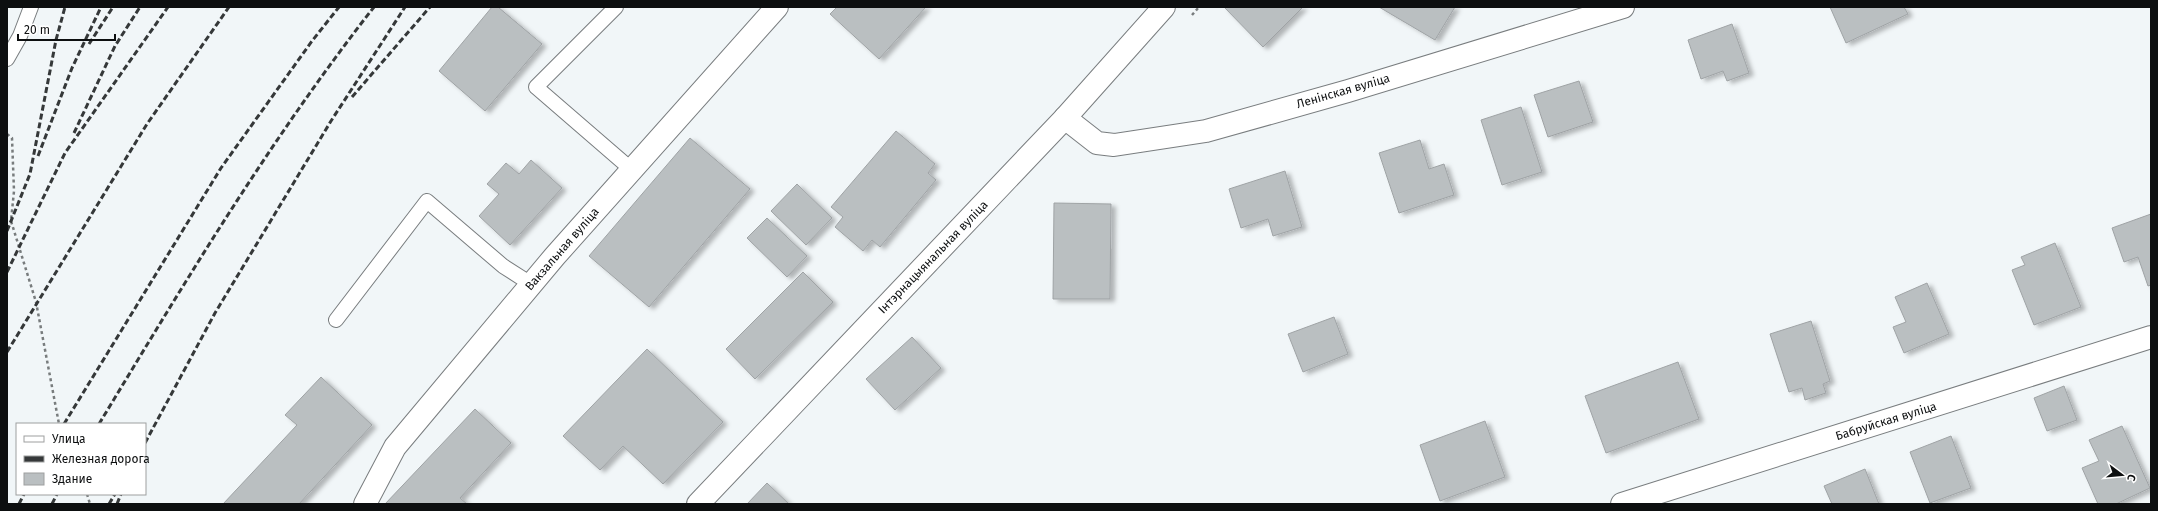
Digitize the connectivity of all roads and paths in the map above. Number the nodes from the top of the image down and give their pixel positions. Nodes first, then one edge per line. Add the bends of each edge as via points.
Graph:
1 (31, 7) edge
2 (616, 7) edge
3 (777, 7) edge
4 (1164, 7) edge
5 (1623, 7) edge
6 (7, 59) edge
7 (1065, 118) junction
8 (7, 134) edge
9 (632, 170) junction
10 (531, 284) junction
11 (336, 320) dead end
12 (2151, 337) edge
13 (58, 423) edge
14 (365, 504) edge
15 (698, 504) edge
16 (1622, 504) edge

1 - 6 lane via 20,36
2 - 9 lane via 536,86
3 - 9 street, Вакзальная вуліца
4 - 7 street, Інтэрнацыянальная вуліца
5 - 7 street, Ленінская вуліца via 1348,91 1206,131 1114,145 1098,143
7 - 15 street, Інтэрнацыянальная вуліца
8 - 13 path via 12,138 14,190 11,221 36,302
9 - 10 street, Вакзальная вуліца
10 - 11 lane via 503,266 427,201
10 - 14 street, Вакзальная вуліца via 395,447
12 - 16 street, Бабруйская вуліца

